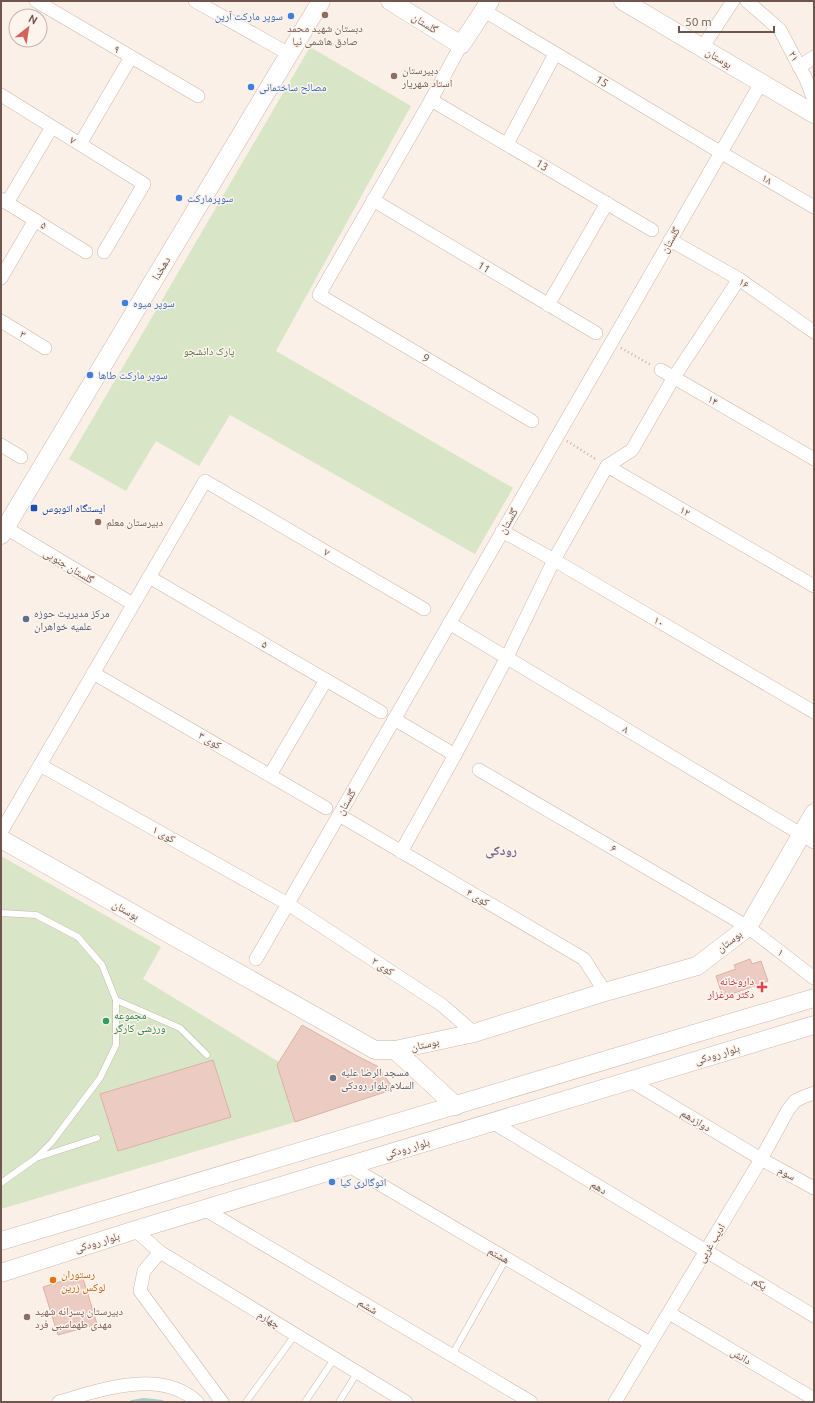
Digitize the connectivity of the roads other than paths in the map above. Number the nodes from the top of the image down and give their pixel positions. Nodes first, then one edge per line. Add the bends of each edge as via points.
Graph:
1 (36, 1) edge
2 (195, 1) edge
3 (321, 1) edge
4 (390, 1) edge
5 (623, 1) edge
6 (733, 1) edge
7 (747, 1) edge
8 (487, 6) edge
9 (461, 45) junction
10 (702, 48) junction
11 (289, 54) junction
12 (555, 54) junction
13 (814, 56) edge
14 (131, 57) junction
15 (800, 67) junction
16 (761, 83) junction
17 (1, 95) edge
18 (198, 96) dead end
19 (431, 100) junction
20 (814, 100) edge
21 (814, 114) edge
22 (52, 127) junction
23 (80, 144) junction
24 (507, 144) junction
25 (720, 152) junction
26 (372, 200) junction
27 (4, 201) edge
28 (607, 203) junction
29 (814, 207) edge
30 (35, 220) junction
31 (652, 230) dead end
32 (670, 240) junction
33 (86, 252) dead end
34 (104, 252) dead end
35 (1, 278) edge
36 (739, 279) junction
37 (548, 305) junction
38 (1, 321) edge
39 (814, 332) edge
40 (596, 334) dead end
41 (45, 348) dead end
42 (661, 370) road end
43 (674, 378) junction
44 (532, 421) dead end
45 (1, 445) edge
46 (22, 457) dead end
47 (814, 459) edge
48 (607, 466) junction
49 (2, 529) edge
50 (502, 531) junction
51 (554, 560) junction
52 (149, 577) junction
53 (814, 586) edge
54 (133, 604) junction
55 (424, 609) dead end
56 (449, 623) junction
57 (507, 657) junction
58 (93, 673) junction
59 (326, 680) junction
60 (381, 712) dead end
61 (814, 712) edge
62 (394, 719) junction
63 (455, 755) junction
64 (40, 765) junction
65 (479, 770) dead end
66 (270, 775) junction
67 (326, 808) dead end
68 (814, 813) edge
69 (339, 815) junction
70 (1, 832) edge
71 (808, 839) edge
72 (1, 840) edge
73 (401, 852) junction
74 (288, 904) junction
75 (1, 913) edge
76 (748, 927) junction
77 (256, 959) dead end
78 (814, 978) edge
79 (605, 992) junction
80 (814, 998) edge
81 (116, 1000) junction
82 (814, 1025) edge
83 (474, 1034) junction
84 (395, 1050) junction
85 (207, 1055) dead end
86 (631, 1080) junction
87 (814, 1093) edge
88 (456, 1106) junction
89 (492, 1122) junction
90 (97, 1138) dead end
91 (36, 1158) junction
92 (761, 1158) junction
93 (348, 1166) junction
94 (1, 1183) edge
95 (814, 1188) edge
96 (204, 1210) junction
97 (135, 1230) junction
98 (1, 1241) edge
99 (706, 1251) junction
100 (160, 1252) junction
101 (506, 1259) junction
102 (1, 1273) edge
103 (669, 1313) junction
104 (814, 1316) edge
105 (295, 1336) junction
106 (650, 1343) junction
107 (452, 1355) junction
108 (334, 1359) junction
109 (357, 1373) junction
110 (814, 1399) edge
111 (59, 1402) edge
112 (197, 1402) edge
113 (222, 1402) edge
114 (246, 1402) edge
115 (305, 1402) edge
116 (339, 1402) edge
117 (406, 1402) edge
118 (531, 1402) edge
119 (615, 1402) edge

1 - 14 street, ۹
2 - 11 street
3 - 11 street, دهخدا
4 - 9 street, گلستان
5 - 10 street, بوستان
6 - 10 street
7 - 15 street, ۲۱ via 780,30
8 - 9 street
8 - 12 street, 15
9 - 19 street
10 - 16 street, بوستان
11 - 49 street, دهخدا
12 - 24 street
12 - 25 street, 15
13 - 15 street
14 - 18 street, ۹
14 - 23 street
15 - 20 street, ۲۱
16 - 21 street, بوستان
16 - 25 street, گلستان
17 - 22 street, ۷
19 - 24 street, 13
19 - 26 street
22 - 23 street, ۷
22 - 27 street
23 - 34 street, ۷ via 144,184
24 - 28 street, 13
25 - 29 street, ۱۸
25 - 32 street, گلستان
26 - 37 street, 11
26 - 44 street, 9 via 319,295
27 - 30 street, ۵
28 - 31 street, 13
28 - 37 street
30 - 33 street, ۵
30 - 35 street
32 - 36 street, ۱۶
32 - 50 street, گلستان
36 - 39 street, ۱۶
36 - 43 street
37 - 40 street, 11
38 - 41 street, ۳
42 - 43 street, ۱۴
43 - 47 street, ۱۴
43 - 48 street via 632,450
45 - 46 street
48 - 51 street
48 - 53 street, ۱۲
49 - 54 street, گلستان جنوبی
50 - 51 street, ۱۰
50 - 56 street, گلستان
51 - 57 street
51 - 61 street, ۱۰
52 - 54 street
52 - 55 street, ۷ via 204,481
52 - 59 street, ۵
54 - 58 street
56 - 57 street, ۸
56 - 62 street, گلستان
57 - 63 street
57 - 71 street, ۸
58 - 64 street
58 - 66 street, کوی ۳
59 - 60 street, ۵
59 - 66 street
62 - 63 street
62 - 69 street, گلستان
63 - 73 street
64 - 70 street
64 - 74 street, کوی ۱
65 - 76 street, ۶
66 - 67 street, کوی ۳
68 - 71 street, بوستان
69 - 73 street, کوی ۴
69 - 74 street, گلستان
71 - 76 street, بوستان
72 - 84 street, بوستان via 375,1050
73 - 79 street, کوی ۴ via 584,959
74 - 77 street, گلستان
74 - 83 street, کوی ۲ via 442,1005
75 - 81 lane via 36,915 78,937 102,965
76 - 78 street, ۱
76 - 79 street, بوستان via 697,966
79 - 83 street, بوستان
80 - 88 street
81 - 85 lane via 180,1028
81 - 91 lane via 116,1045 100,1078 52,1142
82 - 86 street, بلوار رودکی
83 - 84 street, بوستان
84 - 88 street
86 - 89 street, بلوار رودکی
86 - 92 street, دوازدهم
87 - 92 street, ادیب غربی via 794,1102
88 - 98 street
89 - 93 street, بلوار رودکی
89 - 99 street, دهم
90 - 91 lane
91 - 94 lane
92 - 95 street, سوم
92 - 99 street, ادیب غربی
93 - 96 street, بلوار رودکی
93 - 101 street, هشتم
96 - 97 street, بلوار رودکی
96 - 107 street, ششم
97 - 100 street, چهارم
97 - 102 street, بلوار رودکی
99 - 103 street, ادیب غربی
99 - 104 street, یکم
100 - 105 street, چهارم
100 - 113 street via 144,1271 140,1291
101 - 106 street, هشتم
101 - 107 lane
103 - 106 street, ادیب غربی
103 - 110 street, دانش
105 - 108 street, چهارم
105 - 114 lane
106 - 119 street, ادیب غربی
107 - 118 street, ششم
108 - 109 street, چهارم
108 - 115 lane
109 - 116 lane
109 - 117 street, چهارم
111 - 112 street via 101,1390 136,1384 167,1385

